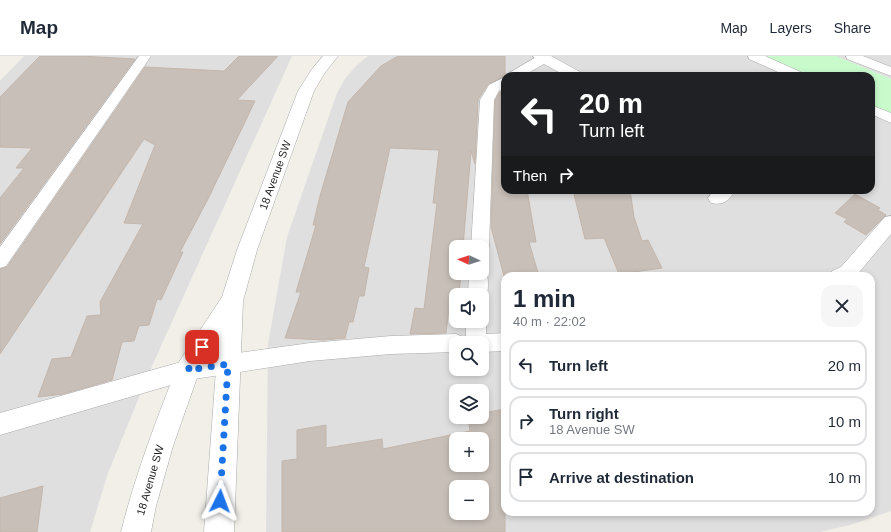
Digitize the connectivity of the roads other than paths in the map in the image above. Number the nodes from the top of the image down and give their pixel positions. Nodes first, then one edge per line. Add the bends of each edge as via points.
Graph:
1 (145, 56) edge
2 (331, 56) edge
3 (754, 56) edge
4 (852, 56) edge
5 (542, 57) edge
6 (520, 72) edge
7 (570, 72) edge
8 (789, 72) edge
9 (891, 72) edge
10 (501, 84) edge
11 (875, 111) edge
12 (891, 118) edge
13 (891, 222) edge
14 (480, 240) edge
15 (0, 261) edge
16 (848, 272) edge
17 (232, 301) junction
18 (501, 342) edge
19 (449, 343) edge
20 (489, 343) edge
21 (228, 364) junction
22 (188, 370) junction
23 (0, 424) edge
24 (136, 532) edge
25 (218, 532) edge

1 - 15 lane
2 - 17 street, 18 Avenue SW via 317,72 306,91 247,250
3 - 8 lane
4 - 9 lane
5 - 6 lane
5 - 7 street
10 - 14 lane via 494,88 486,100
11 - 12 lane
13 - 16 lane
17 - 21 street, 18 Avenue SW
17 - 22 street, 18 Avenue SW
18 - 20 lane
19 - 21 lane via 310,352
21 - 22 lane
21 - 25 street, 18 Avenue SW
22 - 23 lane
22 - 24 street, 18 Avenue SW via 160,446

